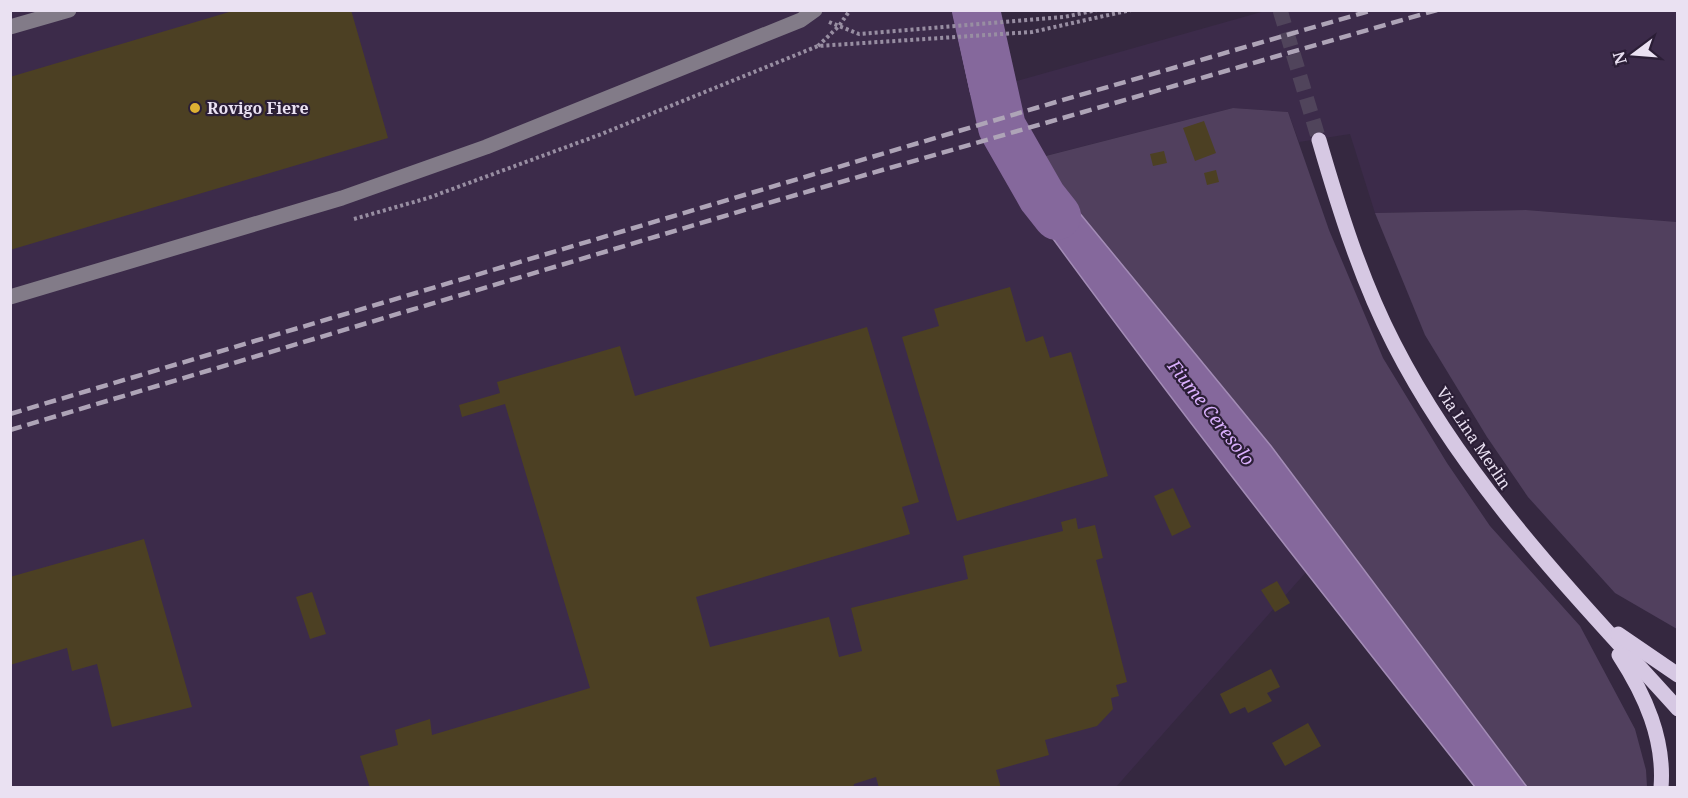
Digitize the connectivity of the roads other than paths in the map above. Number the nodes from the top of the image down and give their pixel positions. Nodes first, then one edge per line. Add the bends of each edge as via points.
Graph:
1 (69, 10) edge
2 (813, 13) edge
3 (10, 27) edge
4 (1319, 140) tunnel mouth
5 (10, 297) edge
6 (1597, 619) junction
7 (1677, 675) edge
8 (1677, 709) edge
9 (1661, 788) edge

1 - 3 lane
2 - 5 lane via 486,147 342,198
4 - 6 main road, Via Lina Merlin via 1368,288 1394,345 1461,456 1495,502
6 - 7 main road
6 - 8 main road, Via Lina Merlin
6 - 9 main road via 1638,684 1654,722 1663,764

